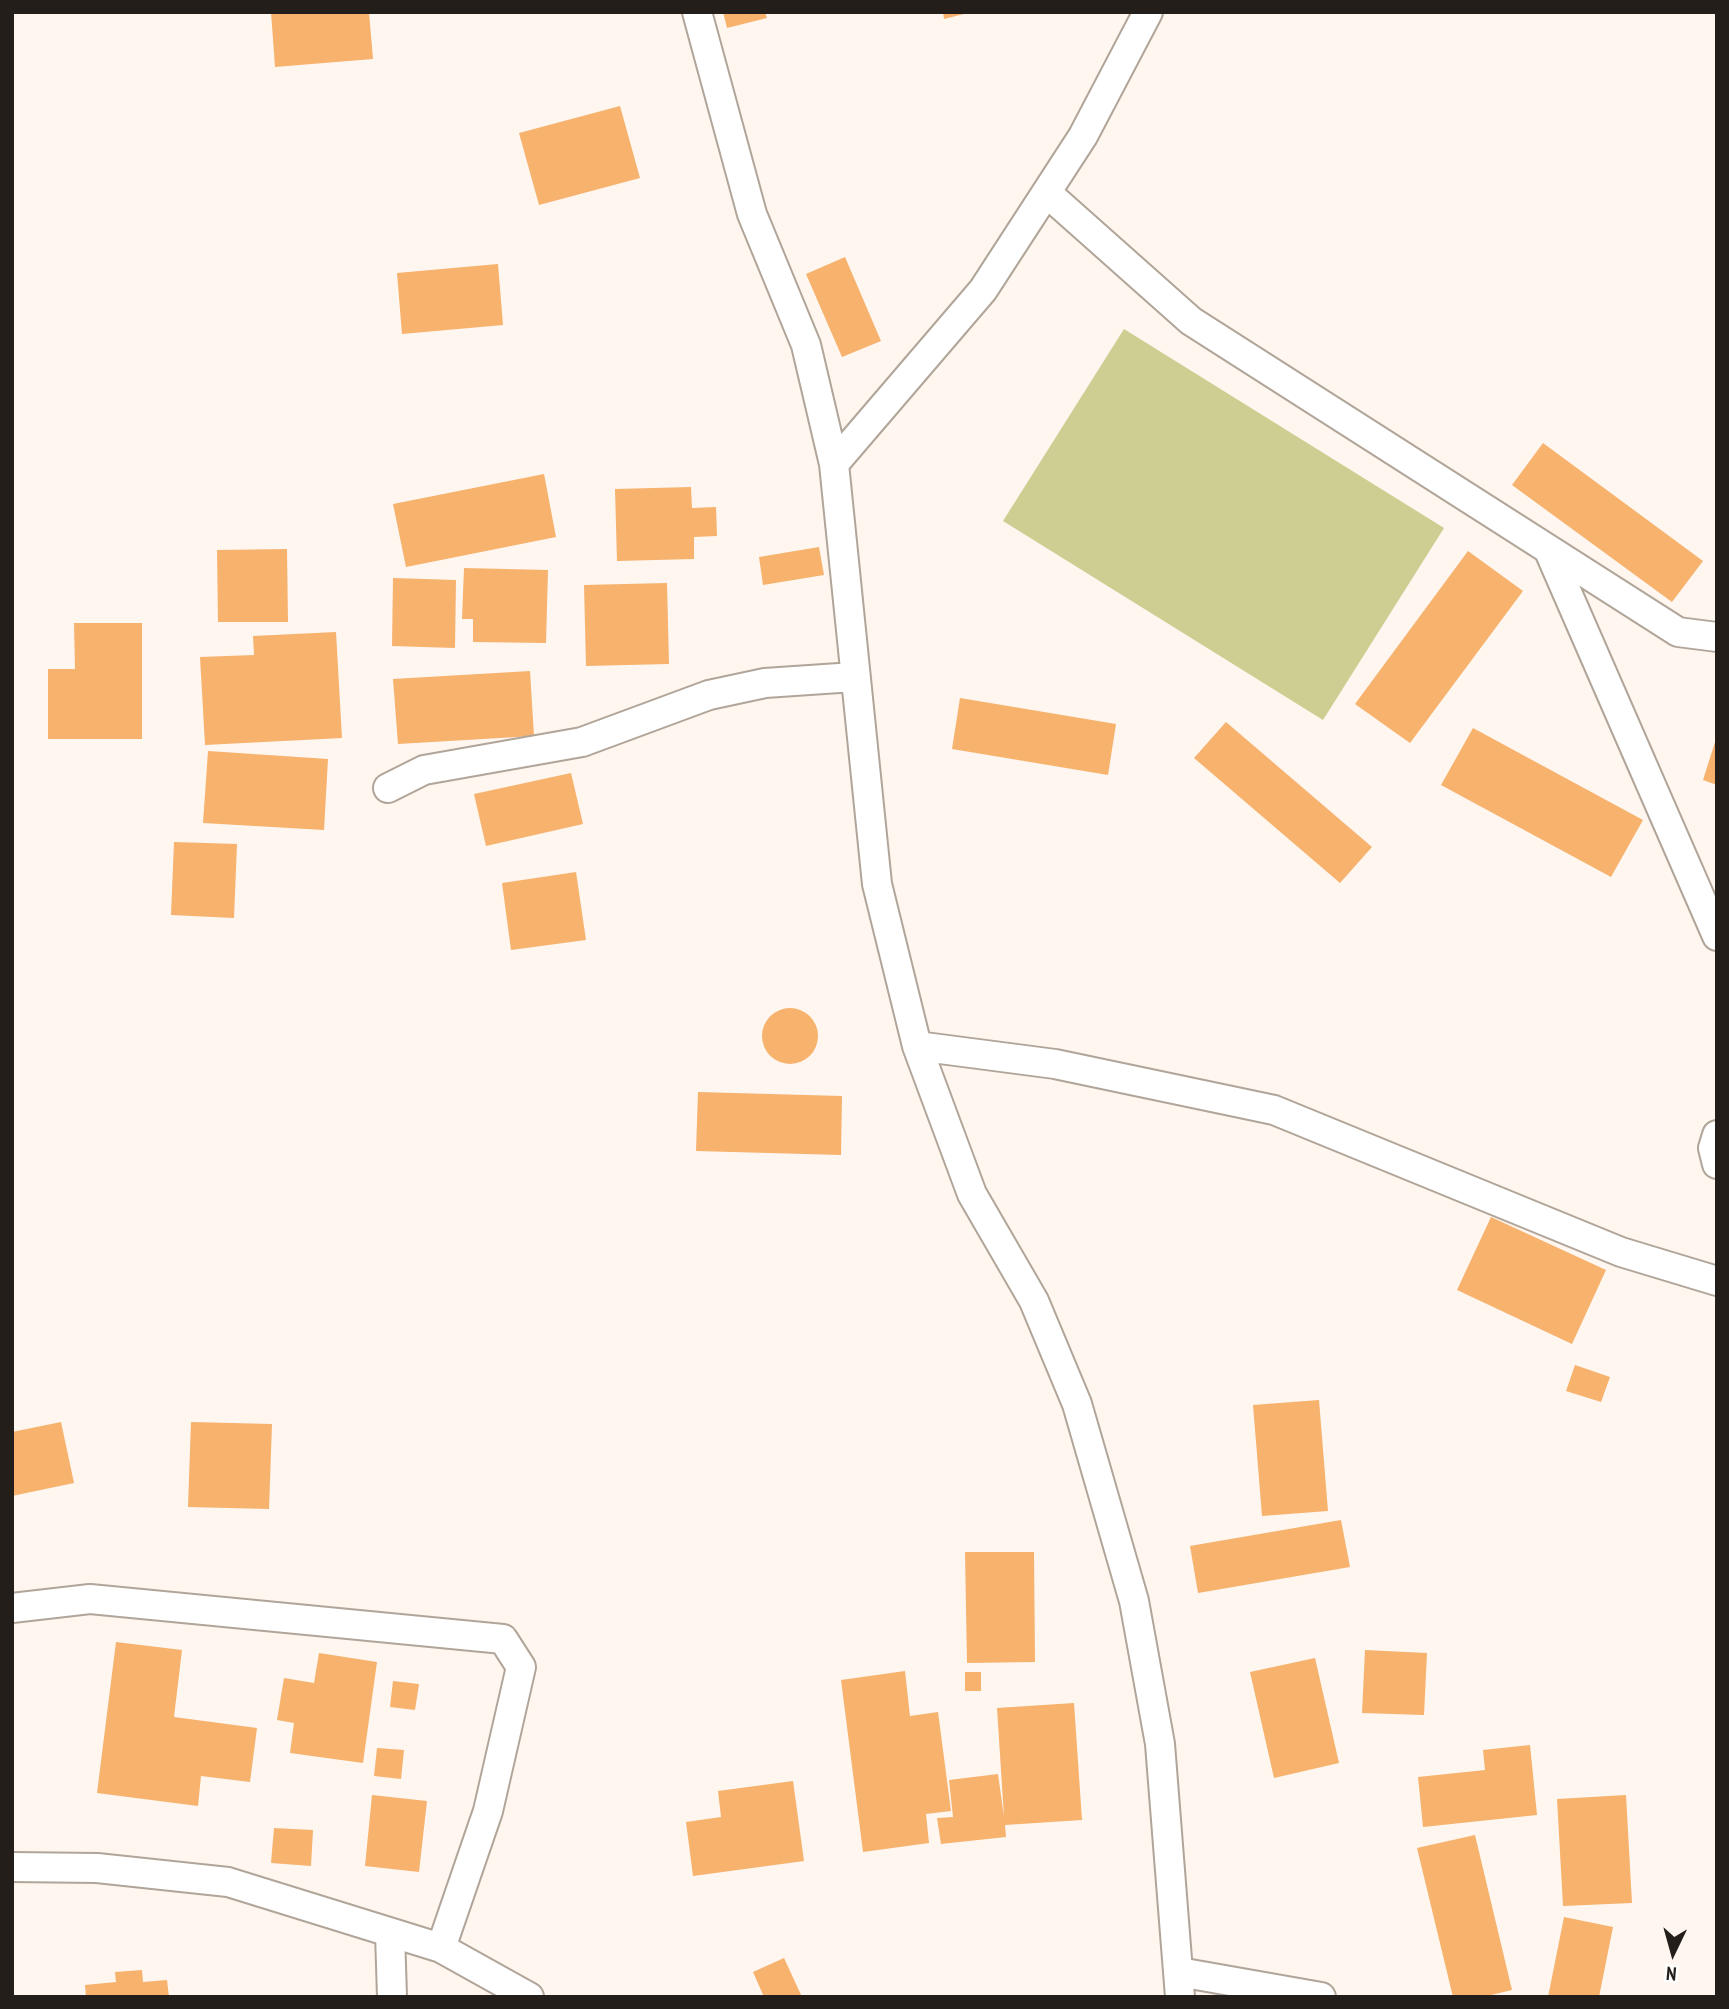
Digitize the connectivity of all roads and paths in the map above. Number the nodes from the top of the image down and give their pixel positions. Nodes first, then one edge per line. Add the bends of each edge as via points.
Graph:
1 (697, 12) edge
2 (1148, 12) edge
3 (1046, 193) junction
4 (834, 464) junction
5 (1549, 551) junction
6 (1717, 637) edge
7 (854, 677) junction
8 (388, 788) dead end
9 (1717, 936) edge
10 (917, 1046) junction
11 (1717, 1135) edge
12 (1717, 1164) edge
13 (1717, 1281) edge
14 (12, 1608) edge
15 (12, 1867) edge
16 (390, 1933) junction
17 (441, 1948) junction
18 (1179, 1984) edge
19 (392, 1997) edge
20 (529, 1997) edge
21 (1321, 1997) edge

1 - 4 street via 752,214 806,345
2 - 3 street via 1083,136
3 - 4 street via 983,290
3 - 5 street via 1191,321
4 - 7 street
5 - 6 street via 1678,632
5 - 9 street
7 - 8 street via 765,683 709,695 582,743 424,770
7 - 10 street via 877,884
10 - 13 street via 1055,1064 1274,1110 1621,1252
10 - 18 street via 972,1195 1034,1301 1077,1404 1134,1601 1160,1744
11 - 12 street via 1713,1148
14 - 17 street via 90,1600 503,1639 521,1667 488,1811
15 - 16 street via 97,1868 228,1882
16 - 17 street
16 - 19 street
17 - 20 street
18 - 21 street

